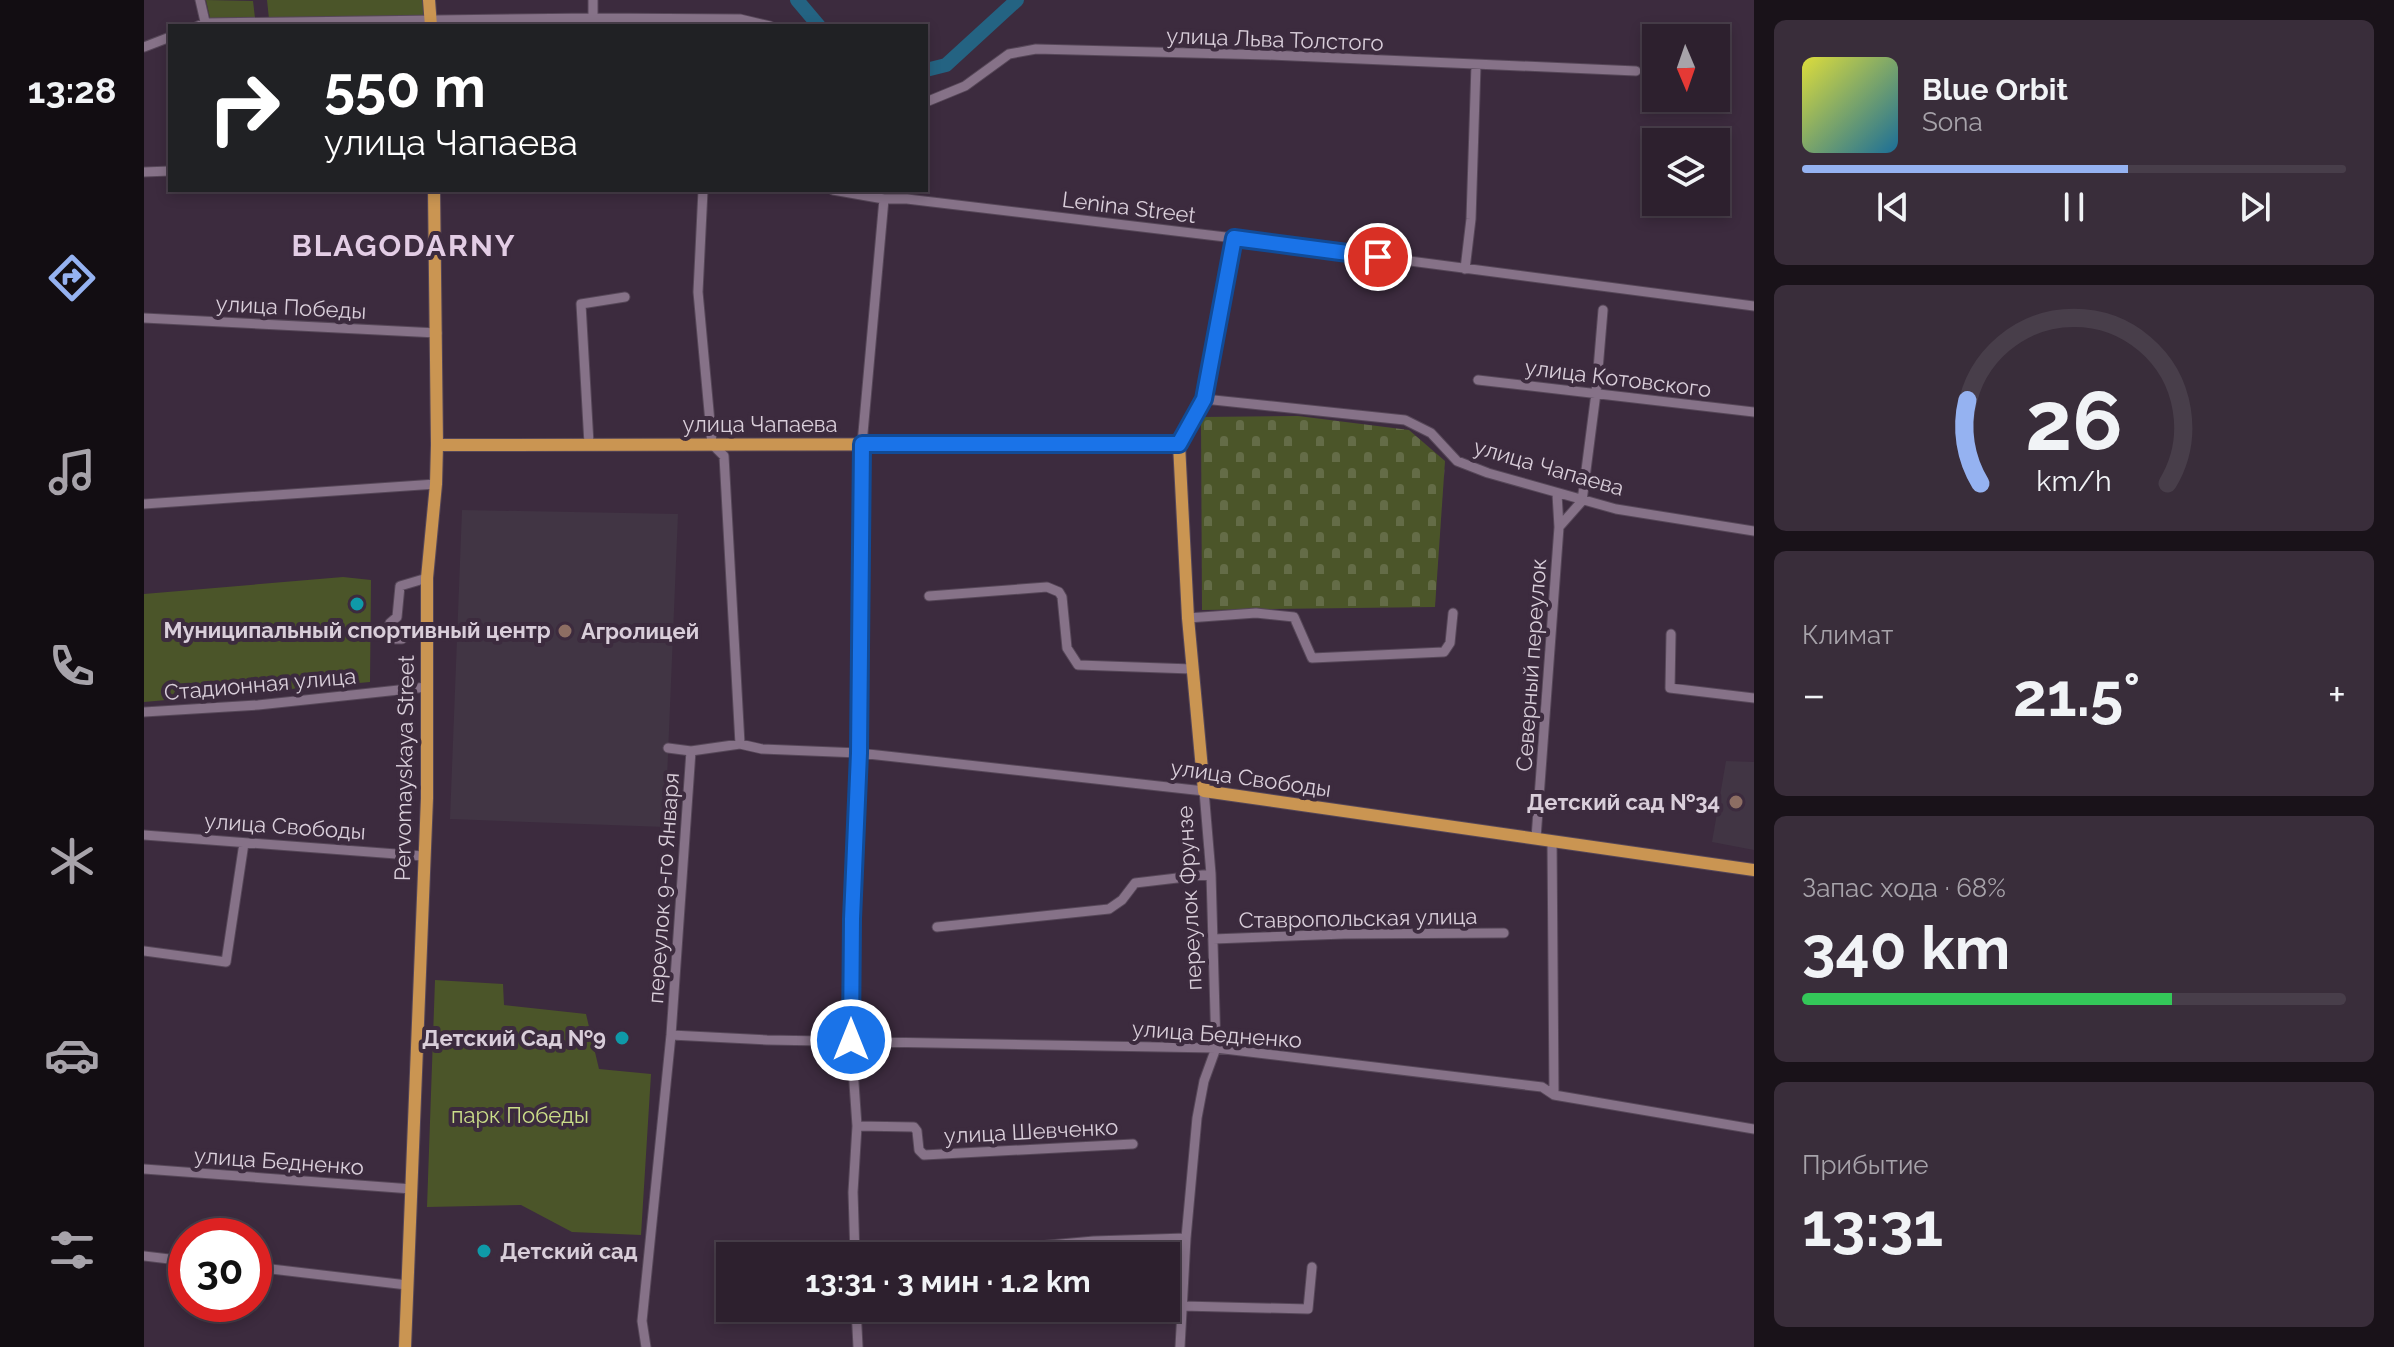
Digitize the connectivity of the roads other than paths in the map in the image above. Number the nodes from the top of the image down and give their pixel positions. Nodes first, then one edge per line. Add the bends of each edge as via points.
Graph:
1 (200, 0) edge
2 (429, 0) edge
3 (593, 0) edge
4 (593, 18) junction
5 (430, 22) edge
6 (710, 23) edge
7 (204, 24) edge
8 (279, 24) edge
9 (761, 24) edge
10 (168, 38) edge
11 (144, 47) edge
12 (1476, 65) junction
13 (1636, 71) dead end
14 (928, 101) edge
15 (168, 171) edge
16 (144, 172) edge
17 (434, 192) edge
18 (703, 192) edge
19 (844, 192) edge
20 (907, 195) edge
21 (884, 199) junction
22 (1234, 238) junction
23 (1465, 269) junction
24 (625, 297) dead end
25 (1754, 306) edge
26 (1603, 310) dead end
27 (144, 318) edge
28 (437, 333) junction
29 (1478, 380) dead end
30 (1596, 393) junction
31 (1204, 399) junction
32 (1754, 412) edge
33 (589, 444) junction
34 (712, 444) junction
35 (862, 444) junction
36 (1179, 444) junction
37 (437, 445) junction
38 (436, 484) junction
39 (1557, 494) junction
40 (1582, 501) junction
41 (144, 504) edge
42 (1559, 527) junction
43 (1754, 531) edge
44 (427, 578) junction
45 (929, 596) dead end
46 (1453, 613) dead end
47 (1188, 618) junction
48 (426, 629) junction
49 (1671, 634) dead end
50 (1192, 669) junction
51 (427, 687) junction
52 (1754, 698) edge
53 (144, 712) edge
54 (740, 744) junction
55 (668, 748) dead end
56 (691, 751) junction
57 (859, 753) junction
58 (1204, 791) junction
59 (144, 835) edge
60 (1536, 838) junction
61 (1552, 841) junction
62 (244, 843) junction
63 (423, 856) junction
64 (1754, 870) edge
65 (1211, 874) junction
66 (937, 927) dead end
67 (1504, 933) dead end
68 (1213, 939) junction
69 (144, 951) edge
70 (671, 1035) junction
71 (851, 1040) junction
72 (1216, 1048) junction
73 (1554, 1095) junction
74 (857, 1126) junction
75 (1754, 1129) edge
76 (1133, 1144) dead end
77 (144, 1169) edge
78 (412, 1189) junction
79 (1186, 1238) junction
80 (855, 1242) edge
81 (1083, 1242) edge
82 (144, 1256) edge
83 (168, 1259) edge
84 (1312, 1267) dead end
85 (272, 1269) edge
86 (407, 1285) junction
87 (1182, 1306) junction
88 (857, 1322) edge
89 (405, 1347) edge
90 (646, 1347) edge
91 (858, 1347) edge
92 (1180, 1347) edge

1 - 7 street
2 - 5 main road
3 - 4 street
4 - 5 street
4 - 6 street
5 - 8 street
6 - 9 street via 740,19
10 - 11 street
12 - 13 street, улица Льва Толстого
12 - 14 street, улица Льва Толстого via 1036,49 1009,54 965,86
12 - 23 street
15 - 16 street
17 - 28 main road, Pervomayskaya Street
18 - 34 street via 698,292
19 - 21 street, Lenina Street
20 - 21 street, Lenina Street
20 - 22 street, Lenina Street
21 - 35 street
22 - 23 street, Lenina Street
22 - 31 street
23 - 25 street, Lenina Street
24 - 33 street via 581,304
26 - 30 street
27 - 28 street, улица Победы
28 - 37 main road, Pervomayskaya Street
29 - 30 street, улица Котовского
30 - 32 street, улица Котовского
30 - 40 street
31 - 36 street
31 - 39 street, улица Чапаева via 1405,420 1431,433 1457,461
33 - 34 main road, улица Чапаева
33 - 37 main road, улица Чапаева
34 - 35 main road, улица Чапаева
34 - 54 street via 724,456
35 - 36 main road, улица Чапаева
35 - 57 street
36 - 47 main road, переулок Фрунзе
37 - 38 main road, Pervomayskaya Street
38 - 41 street
38 - 44 main road, Pervomayskaya Street
39 - 40 street, улица Чапаева
39 - 42 street, Северный переулок
40 - 42 street
40 - 43 street, улица Чапаева
42 - 60 street, Северный переулок
44 - 48 main road, Pervomayskaya Street
44 - 48 street via 400,586 397,617 387,636 402,639 408,632
45 - 50 street via 1047,587 1062,597 1067,648 1078,665
46 - 47 street via 1444,652 1377,657 1312,658 1294,617 1256,613
47 - 50 main road, переулок Фрунзе
48 - 51 main road, Pervomayskaya Street
49 - 52 street via 1670,688
50 - 58 main road, переулок Фрунзе
51 - 53 street, Стадионная улица
51 - 63 main road, Pervomayskaya Street
54 - 56 street, переулок 9-го Января
54 - 57 street, улица Свободы
55 - 56 street
56 - 70 street, переулок 9-го Января
57 - 58 street, улица Свободы
57 - 71 street
58 - 60 main road, улица Свободы
58 - 65 street, переулок Фрунзе
59 - 62 street, улица Свободы
60 - 61 main road, улица Свободы
61 - 64 main road, улица Свободы
61 - 73 street
62 - 63 street, улица Свободы
62 - 69 street via 226,962
63 - 78 main road, Pervomayskaya Street
65 - 66 street via 1135,883 1109,909
65 - 68 street, переулок Фрунзе
67 - 68 street, Ставропольская улица
68 - 72 street, переулок Фрунзе
70 - 71 street, улица Бедненко
70 - 90 street, переулок 9-го Января via 642,1321
71 - 72 street, улица Бедненко
71 - 74 street
72 - 73 street, улица Бедненко via 1542,1087
72 - 79 street, переулок Фрунзе via 1197,1118
73 - 75 street, улица Бедненко
74 - 76 street, улица Шевченко via 914,1127 924,1155
74 - 80 street
77 - 78 street, улица Бедненко
78 - 86 main road, Pervomayskaya Street
79 - 81 street
79 - 87 street, переулок Фрунзе
82 - 83 street
84 - 87 street via 1308,1309
85 - 86 street
86 - 89 main road, Pervomayskaya Street
87 - 92 street, переулок Фрунзе
88 - 91 street

